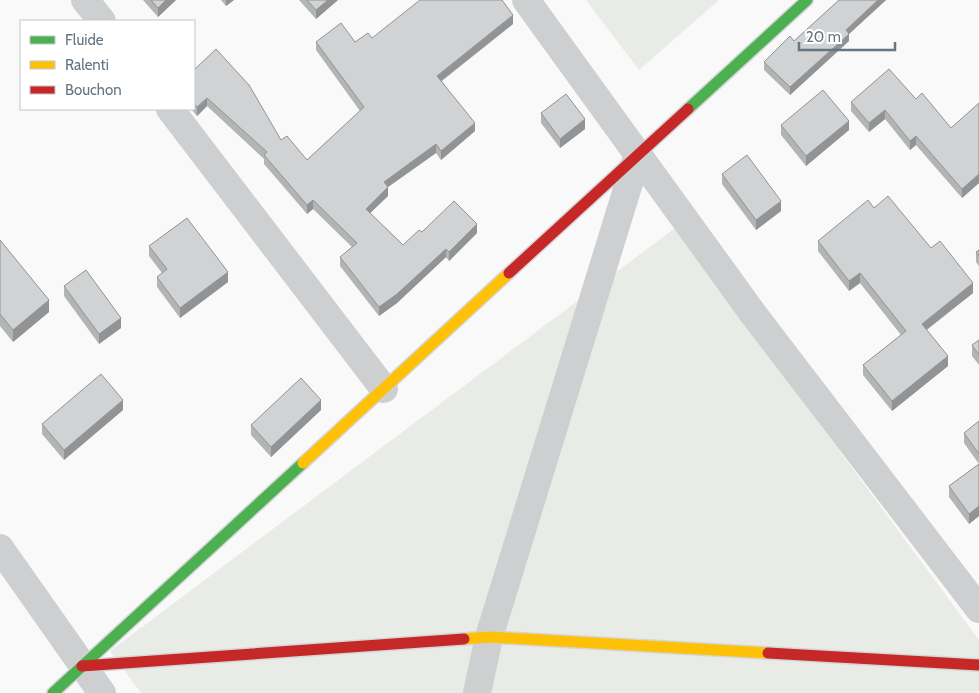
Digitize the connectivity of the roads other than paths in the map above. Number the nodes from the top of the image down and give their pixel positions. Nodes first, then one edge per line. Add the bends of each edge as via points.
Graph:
1 (85, 0) edge
2 (526, 0) edge
3 (808, 0) edge
4 (101, 20) edge
5 (171, 110) edge
6 (637, 156) junction
7 (384, 388) junction
8 (0, 548) edge
9 (979, 609) edge
10 (489, 637) junction
11 (979, 665) edge
12 (82, 666) junction
13 (53, 693) edge
14 (102, 693) edge
15 (477, 693) edge

1 - 4 street
2 - 6 street
3 - 6 street
5 - 7 street
6 - 7 street
6 - 9 street
6 - 10 street
7 - 12 street
8 - 12 street
10 - 11 street
10 - 12 street
10 - 15 street
12 - 13 street
12 - 14 street

